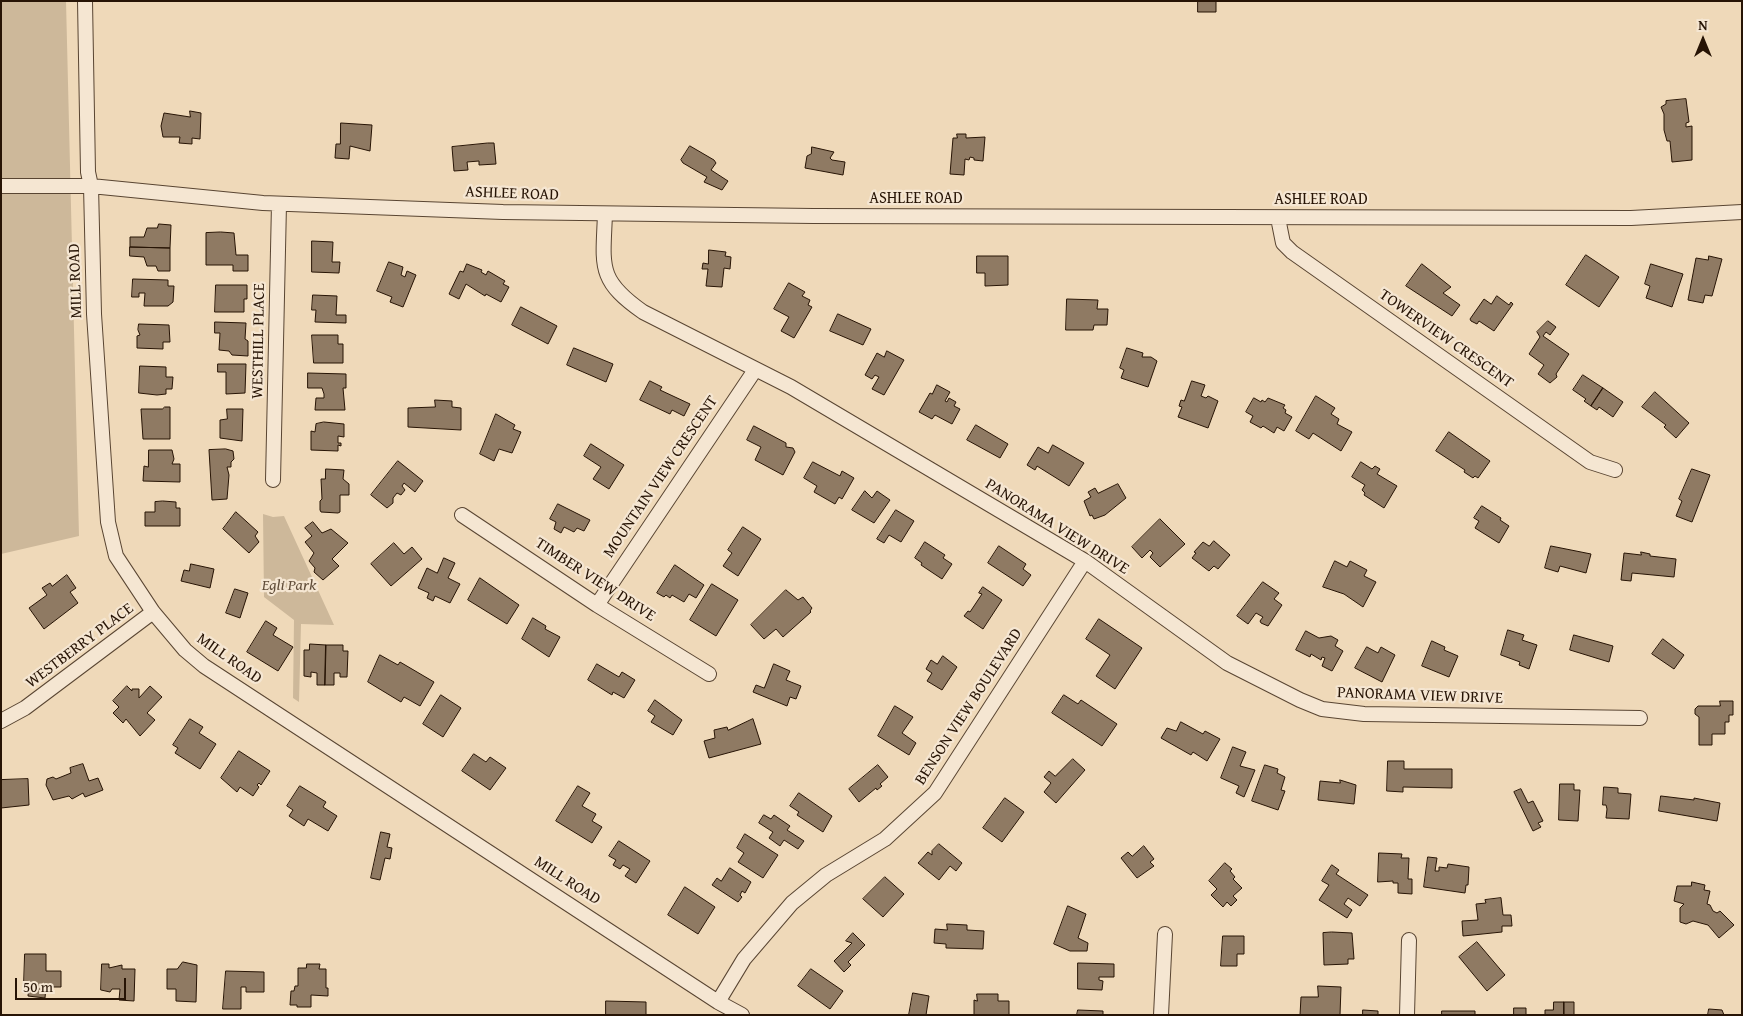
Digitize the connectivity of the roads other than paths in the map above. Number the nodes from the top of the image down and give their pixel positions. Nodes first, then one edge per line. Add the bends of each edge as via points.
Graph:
1 (86, 1) edge
2 (1, 186) edge
3 (91, 186) junction
4 (279, 204) junction
5 (1742, 212) edge
6 (605, 214) junction
7 (1278, 218) junction
8 (754, 370) junction
9 (1615, 470) dead end
10 (273, 480) dead end
11 (462, 514) dead end
12 (1085, 561) junction
13 (597, 605) junction
14 (153, 612) junction
15 (710, 674) dead end
16 (1640, 718) dead end
17 (1, 721) edge
18 (1165, 934) dead end
19 (1409, 940) dead end
20 (718, 1002) junction
21 (742, 1015) edge
22 (1160, 1015) edge
23 (1408, 1015) edge

1 - 3 street, MILL ROAD via 88,172
2 - 3 street, ASHLEE ROAD
3 - 4 street, ASHLEE ROAD
3 - 14 street, MILL ROAD via 94,314 108,522 116,556
4 - 6 street, ASHLEE ROAD
4 - 10 street, WESTHILL PLACE
5 - 7 street, ASHLEE ROAD via 1631,218
6 - 7 street, ASHLEE ROAD
6 - 8 street, PANORAMA VIEW DRIVE via 603,259 607,276 618,293 644,312
7 - 9 street, TOWERVIEW CRESCENT via 1283,243 1292,252 1590,462
8 - 12 street, PANORAMA VIEW DRIVE via 791,387
8 - 13 street, MOUNTAIN VIEW CRESCENT
11 - 13 street, TIMBER VIEW DRIVE
12 - 16 street, PANORAMA VIEW DRIVE via 1227,663 1322,709 1364,714
12 - 20 street, BENSON VIEW BOULEVARD via 935,793 885,839 826,875 792,903 744,959
13 - 15 street, TIMBER VIEW DRIVE
14 - 17 street, WESTBERRY PLACE via 25,708
14 - 20 street, MILL ROAD via 185,650 204,666
18 - 22 street
19 - 23 street
20 - 21 street, MILL ROAD

